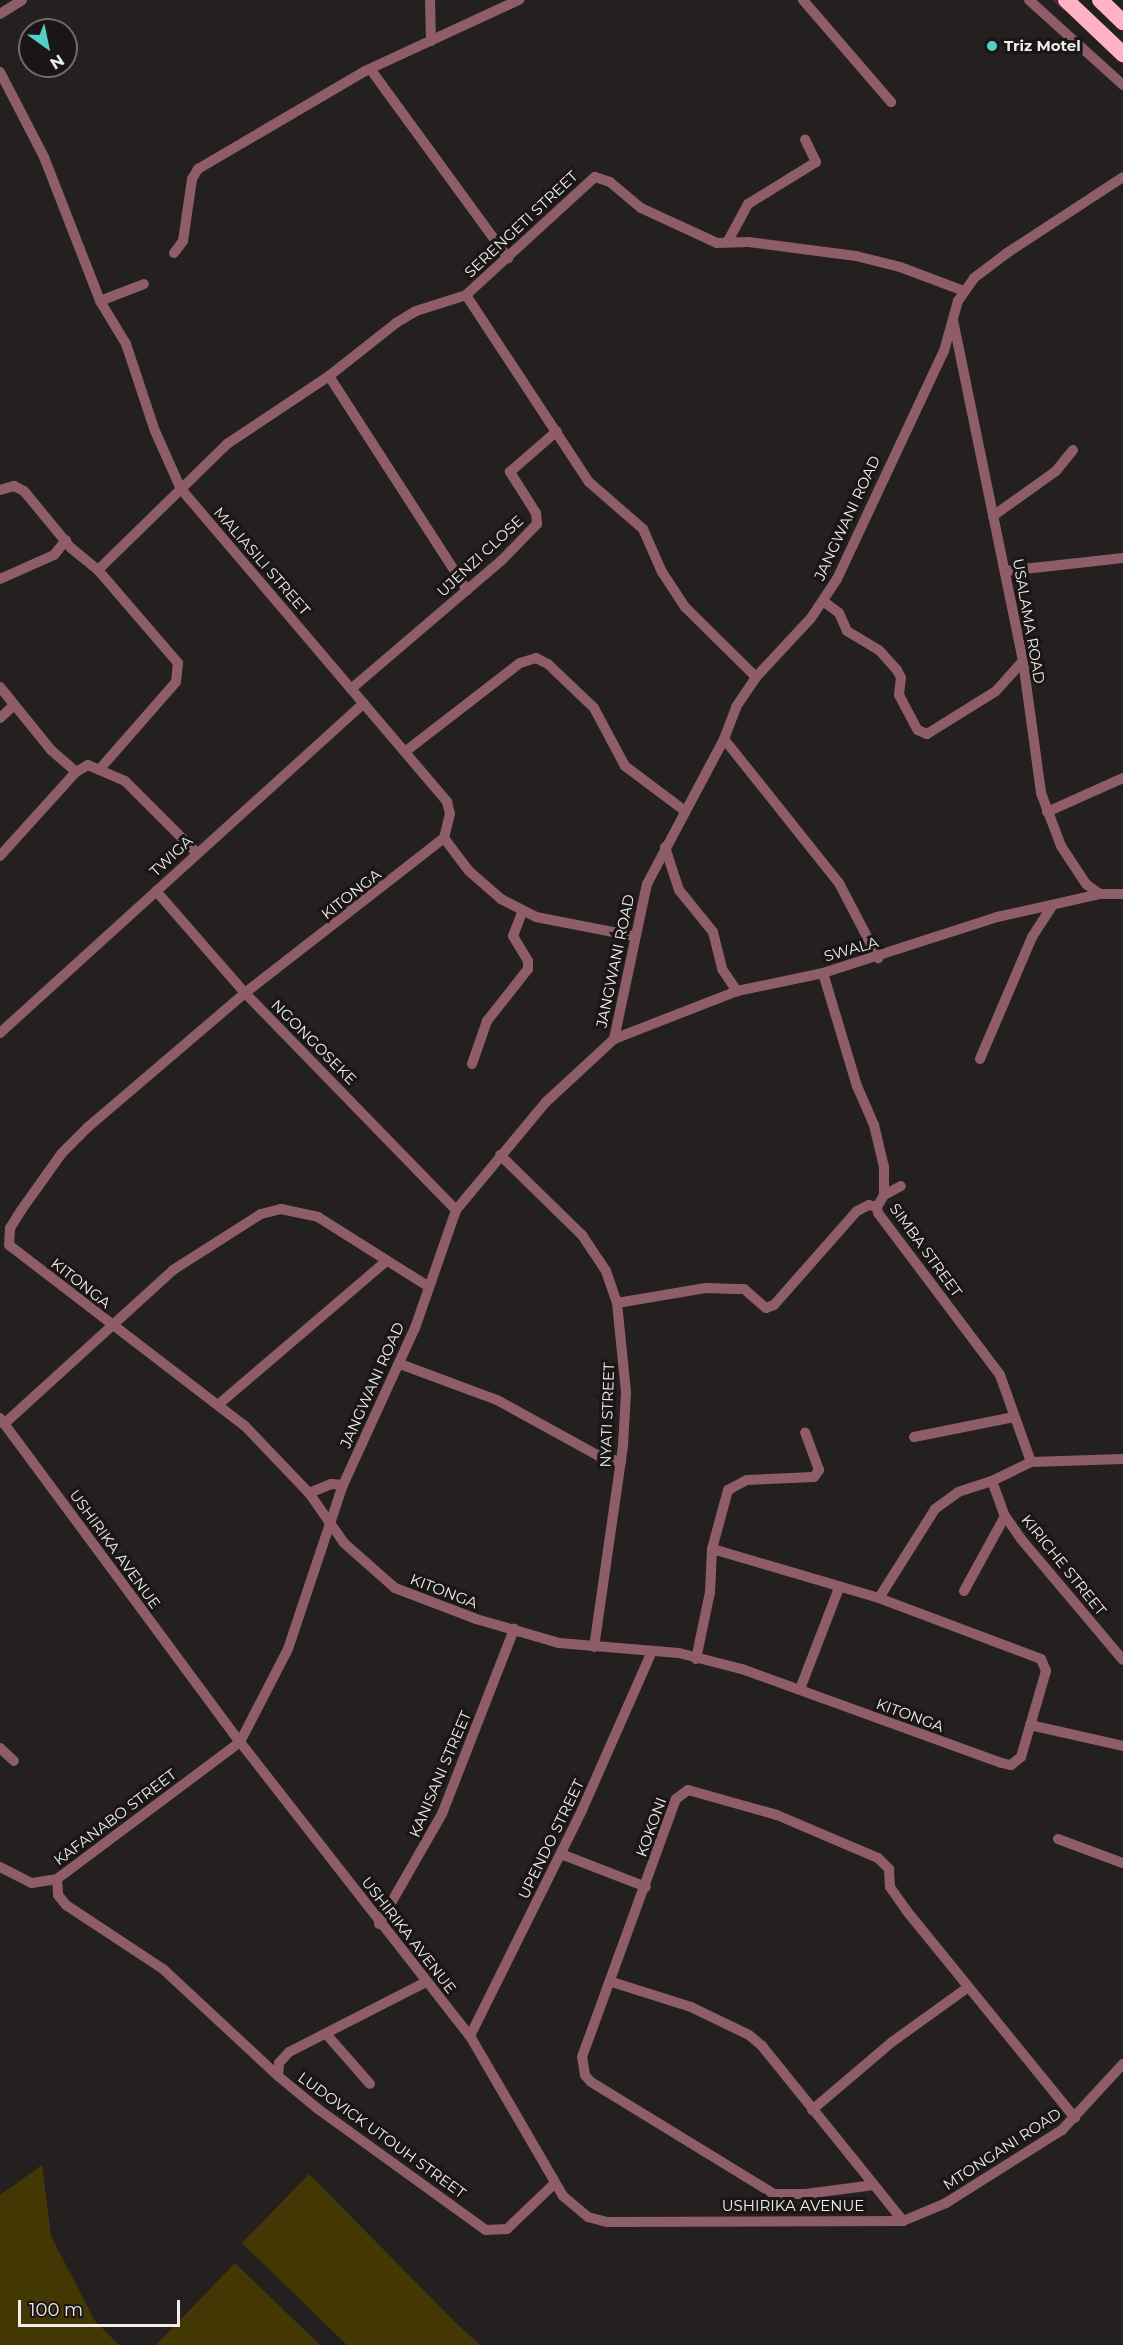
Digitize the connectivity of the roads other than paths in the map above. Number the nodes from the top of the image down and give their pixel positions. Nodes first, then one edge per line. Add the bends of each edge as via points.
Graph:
1 (22, 0) edge
2 (430, 0) edge
3 (519, 0) edge
4 (803, 0) edge
5 (1029, 0) edge
6 (1066, 0) edge
7 (1100, 0) edge
8 (0, 14) edge
9 (1123, 22) edge
10 (431, 41) junction
11 (1123, 54) edge
12 (371, 70) junction
13 (0, 72) edge
14 (1123, 85) edge
15 (891, 102) dead end
16 (805, 139) dead end
17 (1123, 177) edge
18 (728, 241) junction
19 (174, 253) dead end
20 (508, 258) junction
21 (144, 284) dead end
22 (964, 291) junction
23 (466, 296) junction
24 (100, 301) junction
25 (952, 317) junction
26 (329, 376) junction
27 (557, 431) junction
28 (1073, 450) dead end
29 (181, 489) junction
30 (0, 490) edge
31 (993, 516) junction
32 (66, 540) junction
33 (1123, 558) edge
34 (98, 570) junction
35 (1006, 571) junction
36 (0, 579) edge
37 (467, 591) junction
38 (823, 601) junction
39 (1023, 661) junction
40 (756, 677) junction
41 (0, 687) edge
42 (351, 689) junction
43 (364, 703) junction
44 (14, 705) junction
45 (0, 718) edge
46 (724, 739) junction
47 (406, 751) junction
48 (99, 770) junction
49 (76, 772) junction
50 (1123, 778) edge
51 (685, 811) junction
52 (1047, 812) junction
53 (444, 838) junction
54 (665, 847) junction
55 (197, 853) junction
56 (0, 856) edge
57 (156, 891) junction
58 (1100, 894) junction
59 (1123, 894) edge
60 (1052, 906) junction
61 (522, 912) junction
62 (634, 936) junction
63 (878, 958) junction
64 (823, 974) junction
65 (736, 991) junction
66 (245, 993) junction
67 (0, 1033) edge
68 (614, 1039) junction
69 (980, 1059) dead end
70 (472, 1064) dead end
71 (500, 1155) junction
72 (901, 1186) dead end
73 (884, 1195) junction
74 (877, 1207) junction
75 (456, 1210) junction
76 (385, 1262) junction
77 (429, 1287) junction
78 (617, 1303) junction
79 (110, 1324) junction
80 (400, 1364) junction
81 (219, 1404) junction
82 (1014, 1418) junction
83 (2, 1421) edge
84 (805, 1432) dead end
85 (915, 1437) dead end
86 (1123, 1459) edge
87 (621, 1462) junction
88 (1031, 1462) junction
89 (992, 1481) junction
90 (343, 1485) junction
91 (309, 1493) junction
92 (1005, 1516) junction
93 (331, 1523) junction
94 (712, 1550) junction
95 (839, 1588) junction
96 (964, 1591) dead end
97 (879, 1598) junction
98 (514, 1629) junction
99 (594, 1647) junction
100 (652, 1651) junction
101 (696, 1659) junction
102 (1123, 1660) edge
103 (800, 1689) junction
104 (1030, 1725) junction
105 (240, 1742) junction
106 (1123, 1746) edge
107 (0, 1748) edge
108 (14, 1761) dead end
109 (1058, 1839) dead end
110 (561, 1854) junction
111 (1123, 1863) edge
112 (0, 1867) edge
113 (57, 1879) junction
114 (646, 1887) junction
115 (379, 1924) junction
116 (426, 1982) junction
117 (612, 1982) junction
118 (967, 1988) junction
119 (327, 2035) junction
120 (470, 2036) junction
121 (1123, 2064) edge
122 (278, 2076) junction
123 (370, 2085) dead end
124 (812, 2110) junction
125 (1075, 2118) junction
126 (555, 2183) junction
127 (874, 2185) junction
128 (907, 2219) junction

1 - 8 street
2 - 10 street
3 - 10 street
4 - 15 street
5 - 14 street
6 - 11 highway
7 - 9 highway
10 - 12 street
12 - 19 street via 333,88 195,172 183,241
12 - 20 street
13 - 24 street, MALIASILI STREET via 44,157
16 - 18 street via 816,162 748,204
17 - 22 street, JANGWANI ROAD via 1007,253 974,278
18 - 20 street, SERENGETI STREET via 717,243 641,208 610,182 595,177
18 - 22 street, SERENGETI STREET via 856,256 900,267
20 - 23 street, SERENGETI STREET
21 - 24 street
22 - 25 street, JANGWANI ROAD
23 - 26 street, SERENGETI STREET via 416,311
23 - 27 street
24 - 29 street, MALIASILI STREET via 126,344 155,431
25 - 31 street, USALAMA ROAD
25 - 38 street, JANGWANI ROAD via 934,372 837,579
26 - 29 street, SERENGETI STREET via 227,444
26 - 37 street
27 - 37 street, UJENZI CLOSE via 510,472 536,513 537,524
27 - 40 street via 590,482 643,529 662,572 685,607
28 - 31 street via 1056,471
29 - 34 street, SERENGETI STREET
29 - 42 street, MALIASILI STREET
30 - 32 street via 14,486 24,491
31 - 35 street, USALAMA ROAD
32 - 34 street
32 - 36 street via 54,555
33 - 35 street
34 - 48 street via 168,650 179,669 172,687
35 - 39 street, USALAMA ROAD
37 - 42 street, UJENZI CLOSE
38 - 39 street via 839,613 847,631 879,650 897,670 901,678 899,695 918,730 927,734 996,691
38 - 40 street, JANGWANI ROAD
39 - 52 street, USALAMA ROAD
40 - 46 street, JANGWANI ROAD via 736,706
41 - 44 street
42 - 43 street, MALIASILI STREET
43 - 47 street, MALIASILI STREET
43 - 55 street, TWIGA
44 - 45 street
44 - 49 street
46 - 51 street, JANGWANI ROAD
46 - 63 street via 839,883
47 - 51 street via 520,663 536,658 548,664 594,708 626,766
47 - 53 street, MALIASILI STREET via 447,802 450,814
48 - 49 street via 88,765
48 - 55 street via 125,781
49 - 56 street
50 - 52 street
51 - 54 street, JANGWANI ROAD
52 - 58 street, USALAMA ROAD via 1072,864
53 - 61 street via 469,871
53 - 66 street, KITONGA
54 - 62 street, JANGWANI ROAD via 647,884
54 - 65 street via 680,890 713,932 722,969
55 - 57 street, TWIGA
57 - 66 street, NGONGOSEKE
57 - 67 street, TWIGA
58 - 59 street
58 - 60 street, SWALA
60 - 63 street, SWALA via 997,917
60 - 69 street via 1032,937
61 - 62 street via 560,924
61 - 70 street via 513,936 528,961 528,969 487,1021
62 - 68 street, JANGWANI ROAD
63 - 64 street, SWALA
64 - 65 street, SWALA
64 - 73 street, SIMBA STREET via 857,1086 874,1125 884,1167
65 - 68 street, SWALA
66 - 75 street, NGONGOSEKE
66 - 79 street, KITONGA via 87,1127 62,1153 10,1228 9,1245
68 - 71 street, JANGWANI ROAD via 546,1102
71 - 75 street, JANGWANI ROAD
71 - 78 street, NYATI STREET via 582,1235 606,1272
72 - 73 street
73 - 74 street, SIMBA STREET
74 - 78 street via 869,1205 857,1211 774,1305 766,1308 744,1289 735,1288 706,1288
74 - 82 street, SIMBA STREET via 1000,1375
75 - 77 street, JANGWANI ROAD
76 - 77 street
76 - 79 street via 318,1217 282,1209 244,1222 172,1270
76 - 81 street
77 - 80 street, JANGWANI ROAD
78 - 87 street, NYATI STREET via 626,1392
79 - 81 street, KITONGA
79 - 83 street
80 - 87 street via 497,1400 599,1456
80 - 90 street, JANGWANI ROAD
81 - 91 street, KITONGA
82 - 85 street
82 - 88 street, SIMBA STREET
83 - 105 street, USHIRIKA AVENUE
84 - 94 street via 819,1470 814,1477 747,1480 734,1485 721,1509
86 - 88 street
87 - 99 street, NYATI STREET
88 - 89 street
89 - 92 street, KIRICHE STREET
89 - 97 street via 958,1492 935,1509
90 - 91 street via 331,1484
90 - 93 street, JANGWANI ROAD
91 - 93 street, KITONGA
92 - 96 street
92 - 102 street, KIRICHE STREET
93 - 98 street, KITONGA via 358,1557 396,1588
93 - 105 street, JANGWANI ROAD via 288,1649
94 - 95 street, KITONGA
94 - 101 street via 710,1592
95 - 97 street, KITONGA
95 - 103 street
97 - 104 street, KITONGA via 1041,1659 1046,1671
98 - 99 street, KITONGA via 559,1643
98 - 115 street, KANISANI STREET via 442,1814
99 - 100 street, KITONGA
100 - 101 street, KITONGA
100 - 110 street, UPENDO STREET
101 - 103 street, KITONGA via 742,1669
103 - 104 street, KITONGA via 1011,1765 1021,1757
104 - 106 street
105 - 113 street, KAFANABO STREET
105 - 115 street, USHIRIKA AVENUE
107 - 108 street
109 - 111 street
110 - 114 street
110 - 120 street, UPENDO STREET
112 - 113 street, KAFANABO STREET via 32,1883
113 - 122 street via 58,1895 66,1905 163,1969
114 - 117 street, KOKONI
114 - 118 street, KOKONI via 680,1793 694,1789 777,1815 878,1858 889,1869 890,1887 896,1897
115 - 116 street, USHIRIKA AVENUE
116 - 119 street, LUDOVICK UTOUH STREET
116 - 120 street, USHIRIKA AVENUE
117 - 124 street via 683,2004 749,2035
117 - 127 street, KOKONI via 582,2057 585,2075 591,2082 774,2194
118 - 124 street via 892,2042
118 - 125 street, KOKONI
119 - 122 street, LUDOVICK UTOUH STREET via 289,2052 279,2063
119 - 123 street
120 - 126 street, USHIRIKA AVENUE
121 - 125 street, MTONGANI ROAD
122 - 126 street, LUDOVICK UTOUH STREET via 486,2230 507,2229
124 - 127 street
125 - 128 street, MTONGANI ROAD via 946,2203
126 - 128 street, USHIRIKA AVENUE via 575,2208 607,2222
127 - 128 street

